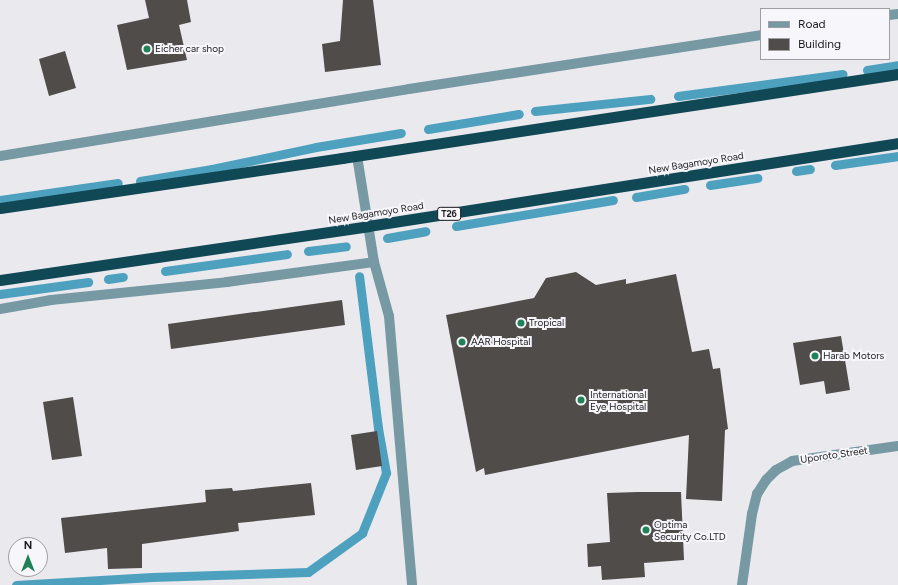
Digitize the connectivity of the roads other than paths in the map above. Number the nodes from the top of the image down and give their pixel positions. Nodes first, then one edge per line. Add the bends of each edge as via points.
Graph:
1 (760, 35) edge
2 (898, 74) edge
3 (898, 143) edge
4 (0, 156) edge
5 (357, 156) junction
6 (0, 208) edge
7 (368, 226) junction
8 (374, 262) junction
9 (0, 280) edge
10 (0, 309) edge
11 (898, 446) edge
12 (412, 585) edge
13 (742, 585) edge

1 - 4 street via 409,88
2 - 5 highway
3 - 7 highway, New Bagamoyo Road / T26
5 - 6 highway
5 - 7 street
7 - 8 street
7 - 9 highway, New Bagamoyo Road / T26
8 - 10 street via 227,282 51,300
8 - 12 street via 389,316
11 - 13 street, Uporoto Street via 799,459 776,470 757,494

